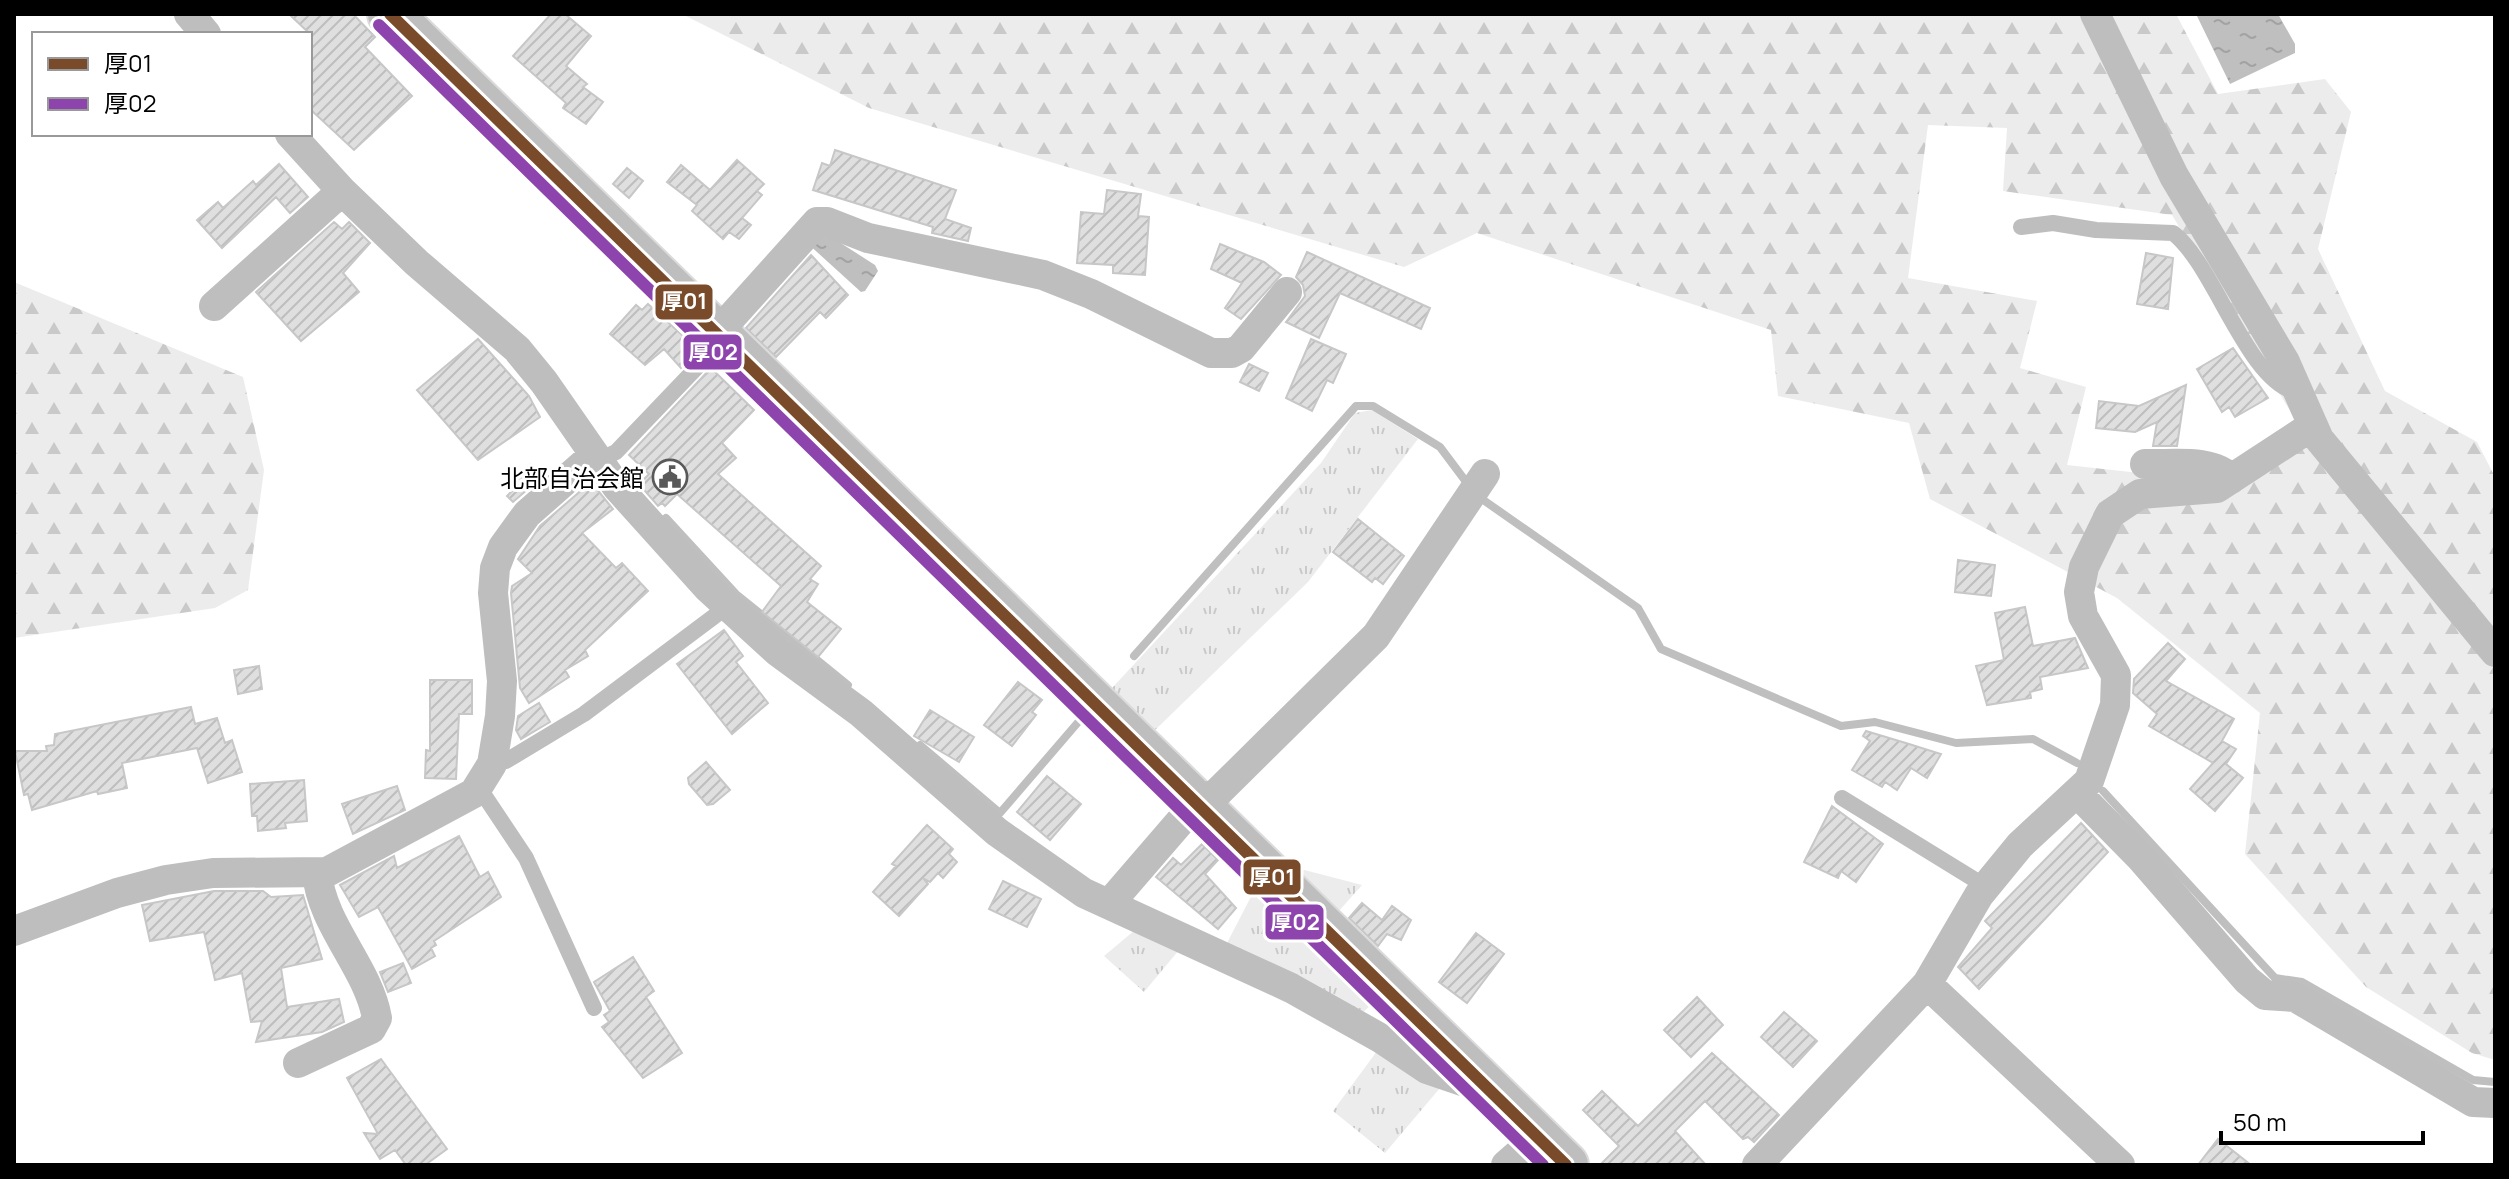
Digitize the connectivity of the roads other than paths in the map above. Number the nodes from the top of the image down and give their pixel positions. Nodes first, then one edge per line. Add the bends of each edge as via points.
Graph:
1 (189, 14) edge
2 (390, 14) edge
3 (2095, 14) edge
4 (204, 32) edge
5 (292, 136) edge
6 (342, 191) junction
7 (2021, 227) dead end
8 (1287, 292) dead end
9 (214, 306) dead end
10 (721, 335) junction
11 (2298, 392) junction
12 (2312, 426) junction
13 (599, 460) junction
14 (2145, 464) dead end
15 (2231, 479) junction
16 (1478, 483) dead end
17 (728, 606) junction
18 (2495, 652) edge
19 (486, 776) junction
20 (2078, 794) junction
21 (1842, 798) dead end
22 (1197, 802) junction
23 (317, 873) junction
24 (1985, 886) junction
25 (1109, 904) junction
26 (14, 931) edge
27 (1927, 984) junction
28 (594, 1008) dead end
29 (298, 1063) dead end
30 (1490, 1090) junction
31 (2495, 1103) edge
32 (1537, 1156) edge
33 (1757, 1165) edge
34 (2120, 1165) edge

1 - 4 street
2 - 10 highway
3 - 11 street via 2174,176
5 - 6 street
6 - 9 street
6 - 13 street via 517,349
7 - 11 lane via 2053,223 2173,233 2262,367 2283,389
8 - 10 street via 1241,348 1211,353 1043,275 817,222
10 - 13 lane via 616,452
10 - 22 highway
11 - 12 street
12 - 15 street
12 - 18 street
13 - 17 street via 642,517
13 - 19 street via 585,463 527,514 512,530 495,568 493,621 502,681
14 - 15 street via 2208,466
15 - 20 street via 2217,488 2131,498 2110,514 2084,567 2079,592 2083,616 2110,660 2116,693 2089,781
16 - 22 street via 1376,636 1217,793
17 - 19 lane via 584,714
17 - 25 street via 997,832 1084,893
19 - 23 street via 327,872
19 - 28 lane
20 - 24 street via 2020,845
20 - 31 street via 2265,995 2295,997 2473,1102
21 - 24 lane
22 - 25 street
22 - 30 highway
23 - 26 street via 228,872 166,880
23 - 29 street via 323,902 377,1018 371,1029
24 - 27 street
25 - 30 street via 1291,988 1427,1069
27 - 33 street
27 - 34 street
30 - 32 highway

